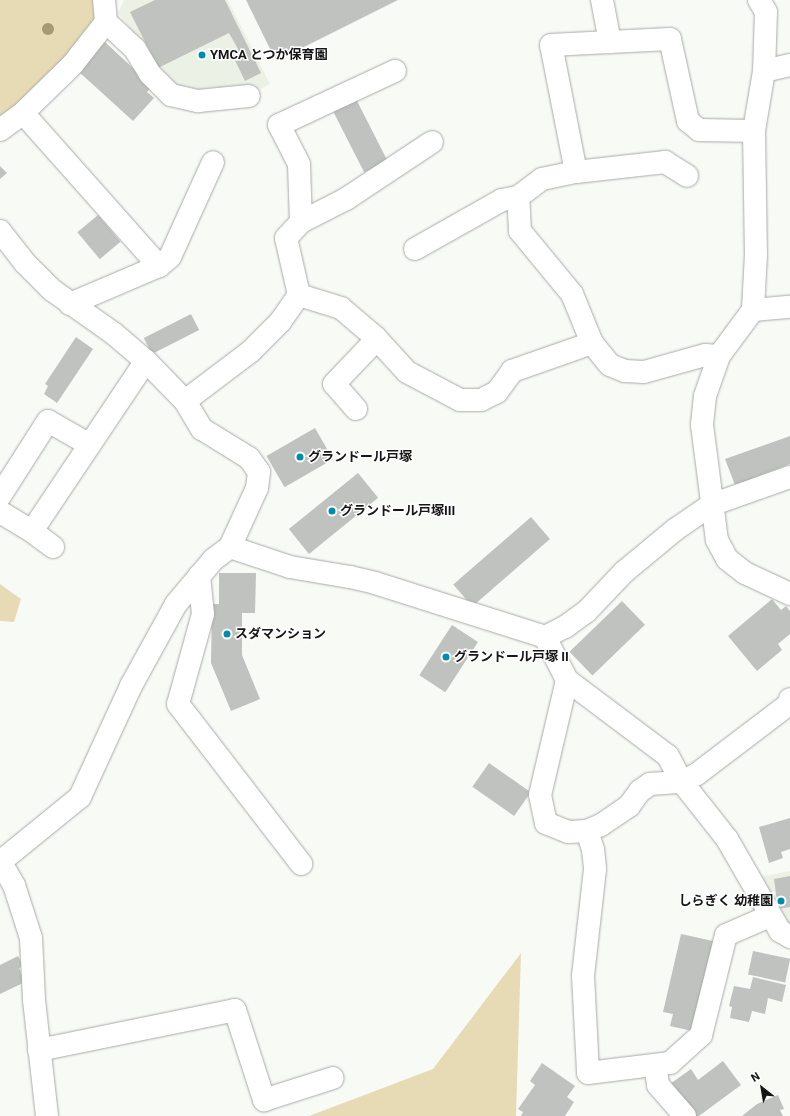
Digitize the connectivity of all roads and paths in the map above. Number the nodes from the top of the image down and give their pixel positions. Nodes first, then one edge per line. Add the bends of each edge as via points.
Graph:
1 (104, 0) edge
2 (602, 0) edge
3 (759, 0) edge
4 (106, 22) junction
5 (610, 42) junction
6 (790, 65) edge
7 (395, 71) dead end
8 (764, 71) junction
9 (249, 96) dead end
10 (23, 113) junction
11 (0, 130) edge
12 (754, 131) junction
13 (432, 142) dead end
14 (213, 162) dead end
15 (576, 172) junction
16 (687, 176) dead end
17 (518, 196) junction
18 (301, 222) junction
19 (2, 238) edge
20 (415, 249) dead end
21 (159, 266) junction
22 (299, 295) junction
23 (70, 304) junction
24 (790, 307) edge
25 (753, 310) junction
26 (377, 339) junction
27 (592, 343) junction
28 (719, 356) junction
29 (146, 361) junction
30 (185, 401) junction
31 (356, 409) dead end
32 (90, 445) junction
33 (790, 477) edge
34 (0, 496) edge
35 (711, 505) junction
36 (0, 512) edge
37 (32, 531) junction
38 (53, 546) dead end
39 (230, 547) junction
40 (199, 576) junction
41 (790, 594) edge
42 (545, 637) junction
43 (567, 680) junction
44 (790, 699) edge
45 (682, 782) junction
46 (587, 830) junction
47 (0, 861) edge
48 (301, 864) dead end
49 (770, 916) junction
50 (790, 937) edge
51 (39, 1050) junction
52 (655, 1065) junction
53 (333, 1078) dead end
54 (47, 1116) edge
55 (684, 1116) edge

1 - 4 street
2 - 5 street
3 - 8 street via 766,12
4 - 9 street via 135,49 150,74 171,95 198,101
4 - 10 street via 73,64
5 - 12 street via 670,39 688,121 699,130
5 - 15 street via 551,45
6 - 8 street
7 - 18 street via 279,125 299,164
8 - 12 street
10 - 11 street
10 - 21 street
12 - 25 street via 756,254
13 - 18 street via 346,199
14 - 21 street via 170,257
15 - 16 street via 665,162
15 - 17 street via 542,179
17 - 20 street via 502,200
17 - 27 street via 520,231 572,294
18 - 22 street via 286,238
19 - 23 street via 52,290
21 - 23 street
22 - 26 street via 341,308
22 - 30 street via 280,322 251,351
23 - 29 street via 113,333
24 - 25 street
25 - 28 street
26 - 27 street via 407,372 460,400 481,400 497,392 512,371
26 - 31 street via 334,384
27 - 28 street via 610,365 625,371 644,372 705,354
28 - 35 street via 704,396 702,425
29 - 30 street
29 - 32 street
30 - 39 street via 202,429 249,458 260,472 257,488
32 - 34 street via 48,421
32 - 37 street
33 - 35 street
35 - 41 street via 717,540 727,559 745,573
35 - 42 street via 676,529 624,572 586,612
36 - 37 street
37 - 38 street
39 - 40 street
39 - 42 street via 290,567 350,576 375,583
40 - 47 street via 176,604 131,686 80,797
40 - 48 street via 203,614 178,704
42 - 43 street
43 - 45 street via 668,756
43 - 46 street via 540,795 546,823 568,832
44 - 45 street via 788,705
45 - 46 street via 650,784 640,791 630,806 601,825
45 - 49 street via 727,839
46 - 52 street via 595,869 583,976 588,1073
47 - 51 street via 14,885 31,938
49 - 50 street via 780,931
49 - 52 street via 726,935 701,1035 670,1063
51 - 53 street via 235,1010 264,1100
51 - 54 street
52 - 55 street via 658,1085

